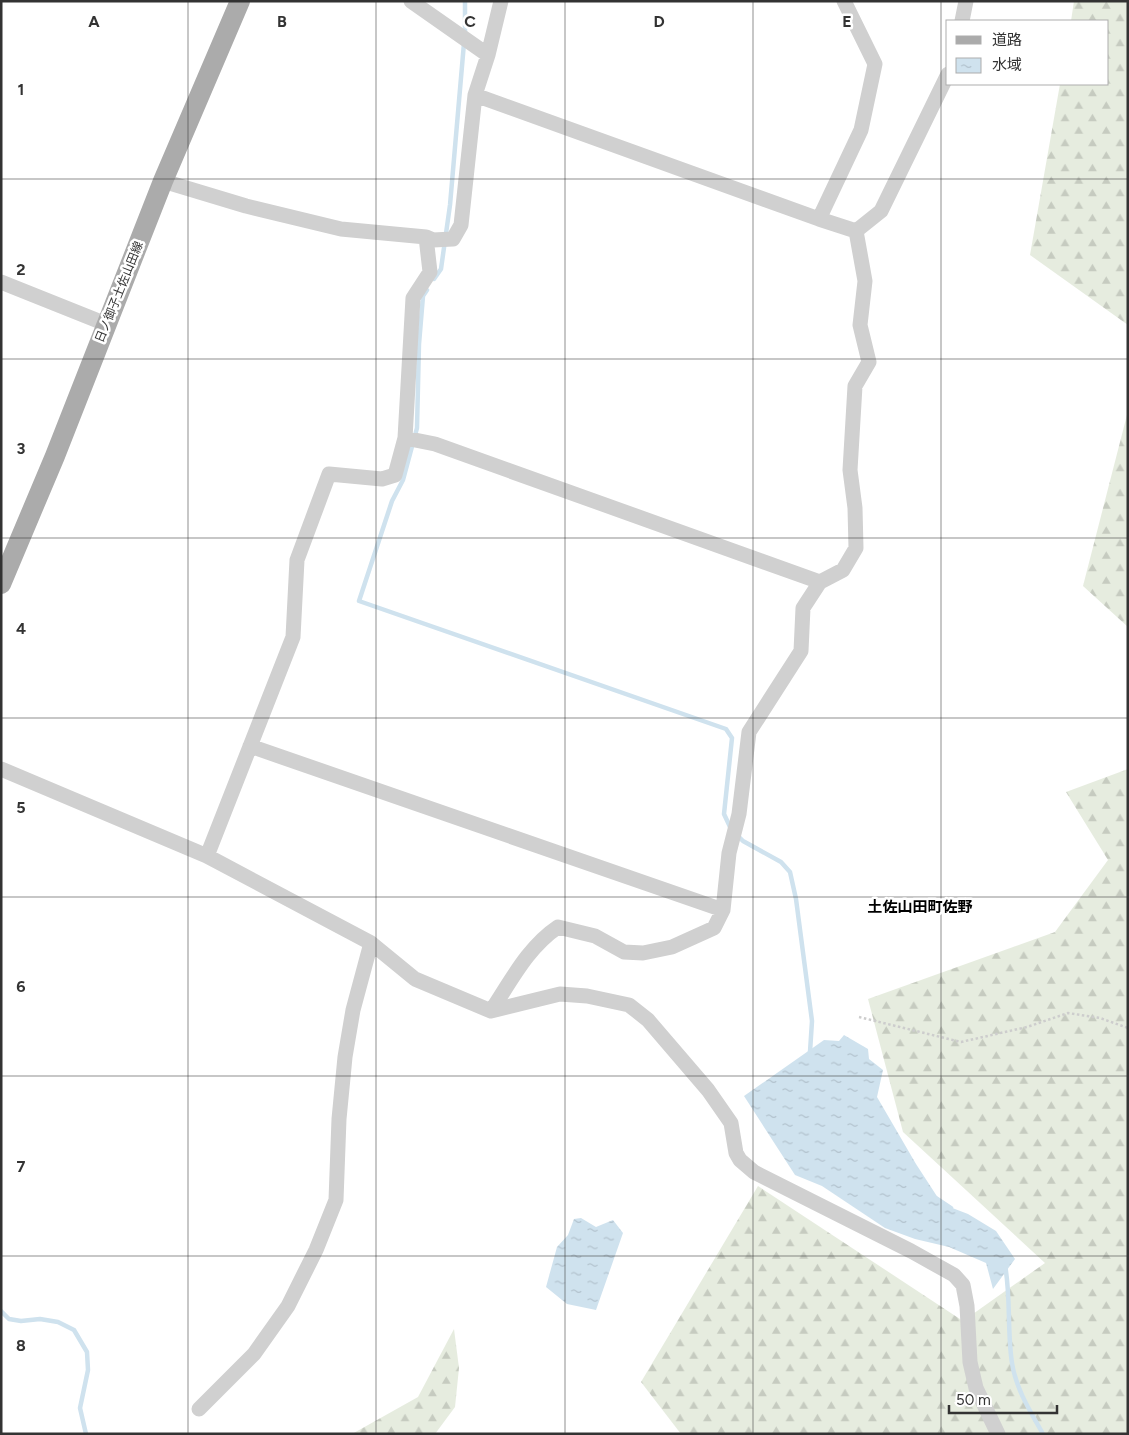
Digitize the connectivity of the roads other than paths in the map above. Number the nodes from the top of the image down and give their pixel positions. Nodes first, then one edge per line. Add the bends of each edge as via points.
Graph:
1 (240, 1) edge
2 (411, 1) edge
3 (501, 1) edge
4 (844, 1) edge
5 (966, 1) edge
6 (962, 20) edge
7 (488, 55) junction
8 (946, 78) edge
9 (475, 95) junction
10 (163, 181) junction
11 (819, 219) junction
12 (856, 231) junction
13 (429, 239) junction
14 (1, 282) edge
15 (106, 324) junction
16 (406, 438) junction
17 (820, 582) junction
18 (1, 584) edge
19 (250, 746) junction
20 (1, 769) edge
21 (207, 856) junction
22 (723, 910) junction
23 (371, 943) junction
24 (491, 1011) junction
25 (199, 1409) dead end
26 (998, 1434) edge

1 - 10 main road, 日ノ御子土佐山田線
2 - 7 street
3 - 7 street
4 - 11 street via 875,64 861,130
5 - 6 street
7 - 9 street
8 - 12 street via 880,211
9 - 11 street
9 - 13 street via 461,225 453,239
10 - 13 street via 246,206 341,229
10 - 15 main road, 日ノ御子土佐山田線
11 - 12 street
12 - 17 street via 865,281 860,324 869,362 855,386 854,396 850,470 856,548 843,570
13 - 16 street via 430,272 413,298
14 - 15 street
15 - 18 main road, 日ノ御子土佐山田線
16 - 17 street via 435,444
16 - 19 street via 395,475 382,479 330,474 297,560 293,637
17 - 22 street via 803,608 801,651 748,732
19 - 21 street
19 - 22 street
20 - 21 street
21 - 23 street
22 - 24 street via 714,928 672,947 643,953 624,952 595,936 558,927 544,936 530,952
23 - 24 street via 415,980
23 - 25 street via 353,1010 345,1057 336,1200 288,1306 254,1354
24 - 26 street via 560,994 629,1005 648,1020 708,1090 731,1123 740,1160 754,1172 911,1251 954,1276 963,1286 970,1362 976,1388

